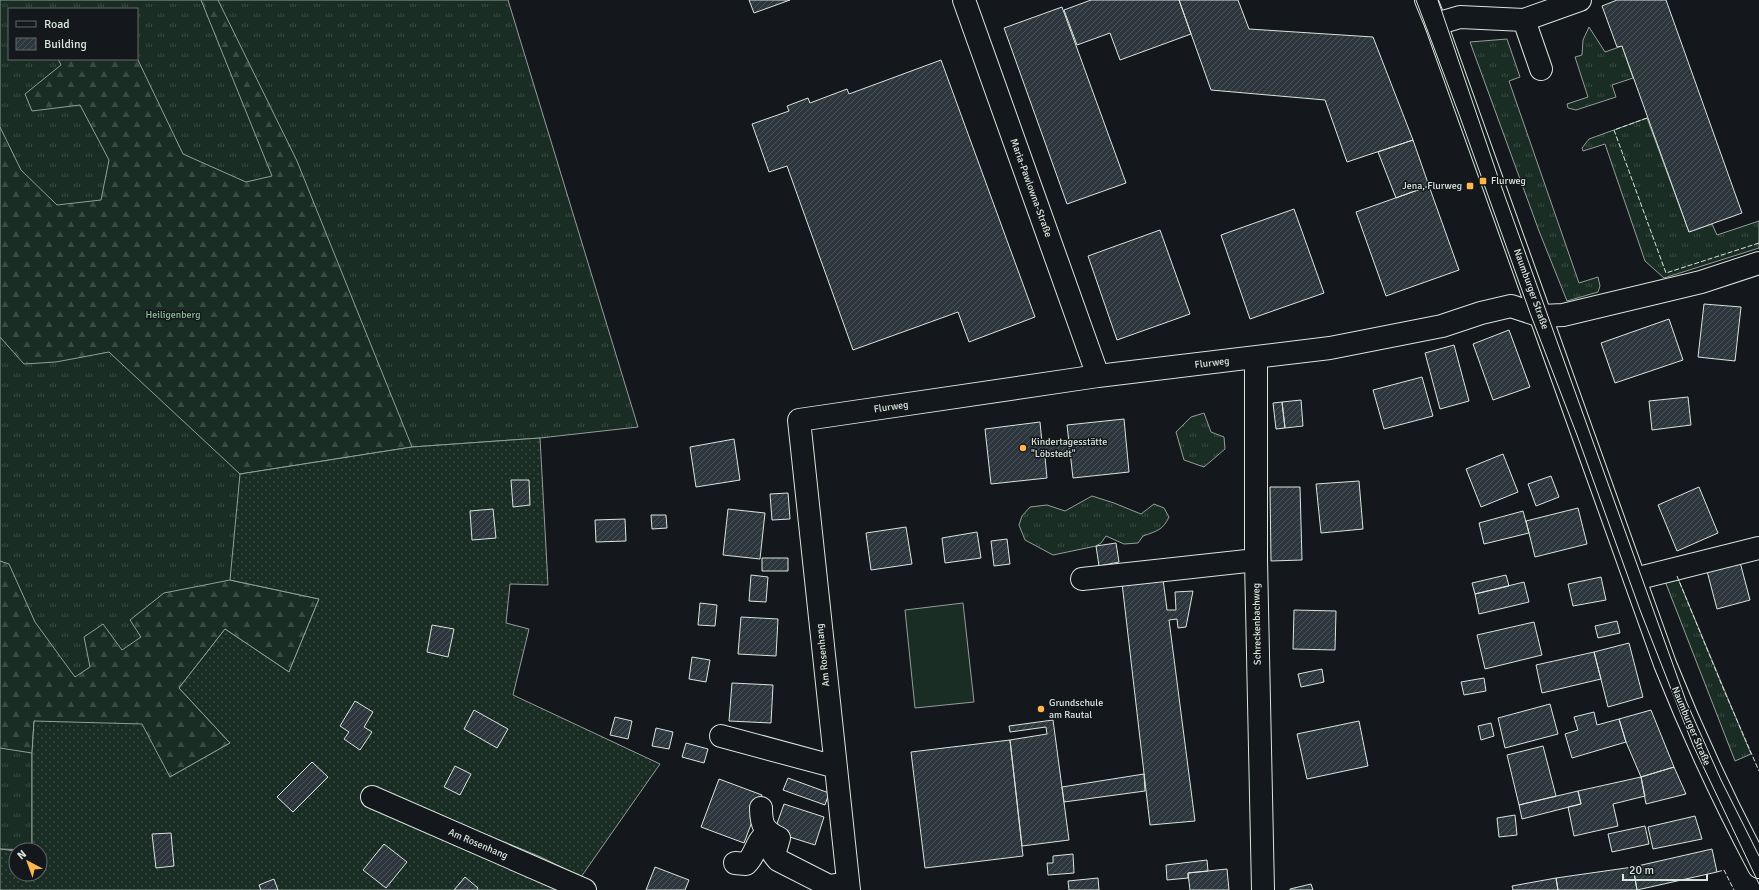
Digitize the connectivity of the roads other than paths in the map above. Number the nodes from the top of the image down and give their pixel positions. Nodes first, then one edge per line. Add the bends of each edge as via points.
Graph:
1 (964, 0) edge
2 (1426, 0) edge
3 (1580, 0) edge
4 (1524, 20) junction
5 (1436, 24) junction
6 (1541, 69) dead end
7 (1759, 263) edge
8 (1541, 316) junction
9 (1256, 358) junction
10 (1098, 376) junction
11 (799, 420) joint
12 (1759, 548) edge
13 (1256, 560) junction
14 (1082, 579) dead end
15 (1635, 579) junction
16 (721, 736) dead end
17 (836, 767) junction
18 (372, 797) dead end
19 (761, 808) dead end
20 (768, 833) junction
21 (735, 863) dead end
22 (1759, 867) edge
23 (848, 887) edge
24 (585, 890) edge
25 (1263, 890) edge

1 - 10 street, Maria-Pawlowna-Straße
2 - 5 street, Naumburger Straße
3 - 4 street
4 - 5 street via 1460,16
4 - 6 street
5 - 8 street, Naumburger Straße
7 - 8 street, Flurweg via 1694,284 1563,315
8 - 9 street, Flurweg via 1511,306 1442,326 1330,348
8 - 15 street, Naumburger Straße
9 - 10 street, Flurweg
9 - 13 street, Schreckenbachweg
10 - 11 street, Flurweg
11 - 17 street, Am Rosenhang
12 - 15 street
13 - 14 street
13 - 25 street, Schreckenbachweg
15 - 22 street, Naumburger Straße via 1686,717
16 - 17 street
17 - 23 street, Am Rosenhang
18 - 24 street, Am Rosenhang
19 - 20 street via 763,823
20 - 21 street via 761,838 751,860 746,864
20 - 23 street via 779,838 774,855 778,860 829,886

